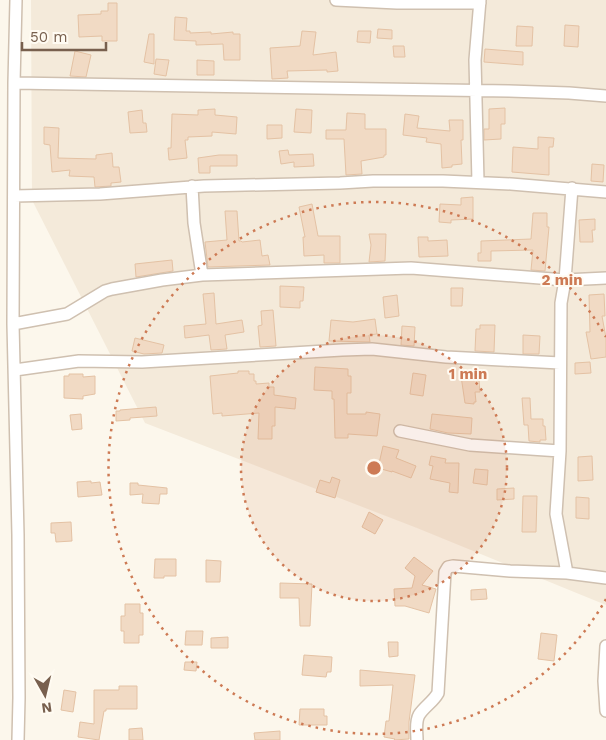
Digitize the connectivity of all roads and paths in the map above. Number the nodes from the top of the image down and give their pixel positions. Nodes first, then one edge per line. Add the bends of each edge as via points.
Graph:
1 (16, 0) edge
2 (336, 0) edge
3 (480, 1) edge
4 (14, 83) junction
5 (476, 91) junction
6 (606, 96) edge
7 (478, 182) junction
8 (192, 186) junction
9 (572, 188) junction
10 (606, 192) edge
11 (14, 196) junction
12 (202, 275) junction
13 (606, 278) edge
14 (565, 280) junction
15 (13, 324) junction
16 (560, 363) junction
17 (14, 370) junction
18 (400, 431) dead end
19 (560, 451) junction
20 (567, 574) junction
21 (606, 578) edge
22 (606, 646) edge
23 (606, 710) edge
24 (18, 740) edge
25 (417, 740) edge

1 - 4 street
2 - 3 street via 398,3
3 - 5 street
4 - 5 street
4 - 11 street
5 - 6 street
5 - 7 street
7 - 8 street via 374,180
7 - 9 street
8 - 11 street via 100,194
8 - 12 street
9 - 10 street
9 - 14 street
11 - 15 street
12 - 14 street via 411,268
12 - 15 street via 112,289 67,314
13 - 14 street
14 - 16 street via 561,303
15 - 17 street
16 - 17 street via 342,350 142,362 79,360
16 - 19 street
17 - 24 street
18 - 19 street via 470,445
19 - 20 street via 556,514
20 - 21 street
20 - 25 street via 448,567 438,693 419,715
22 - 23 street

